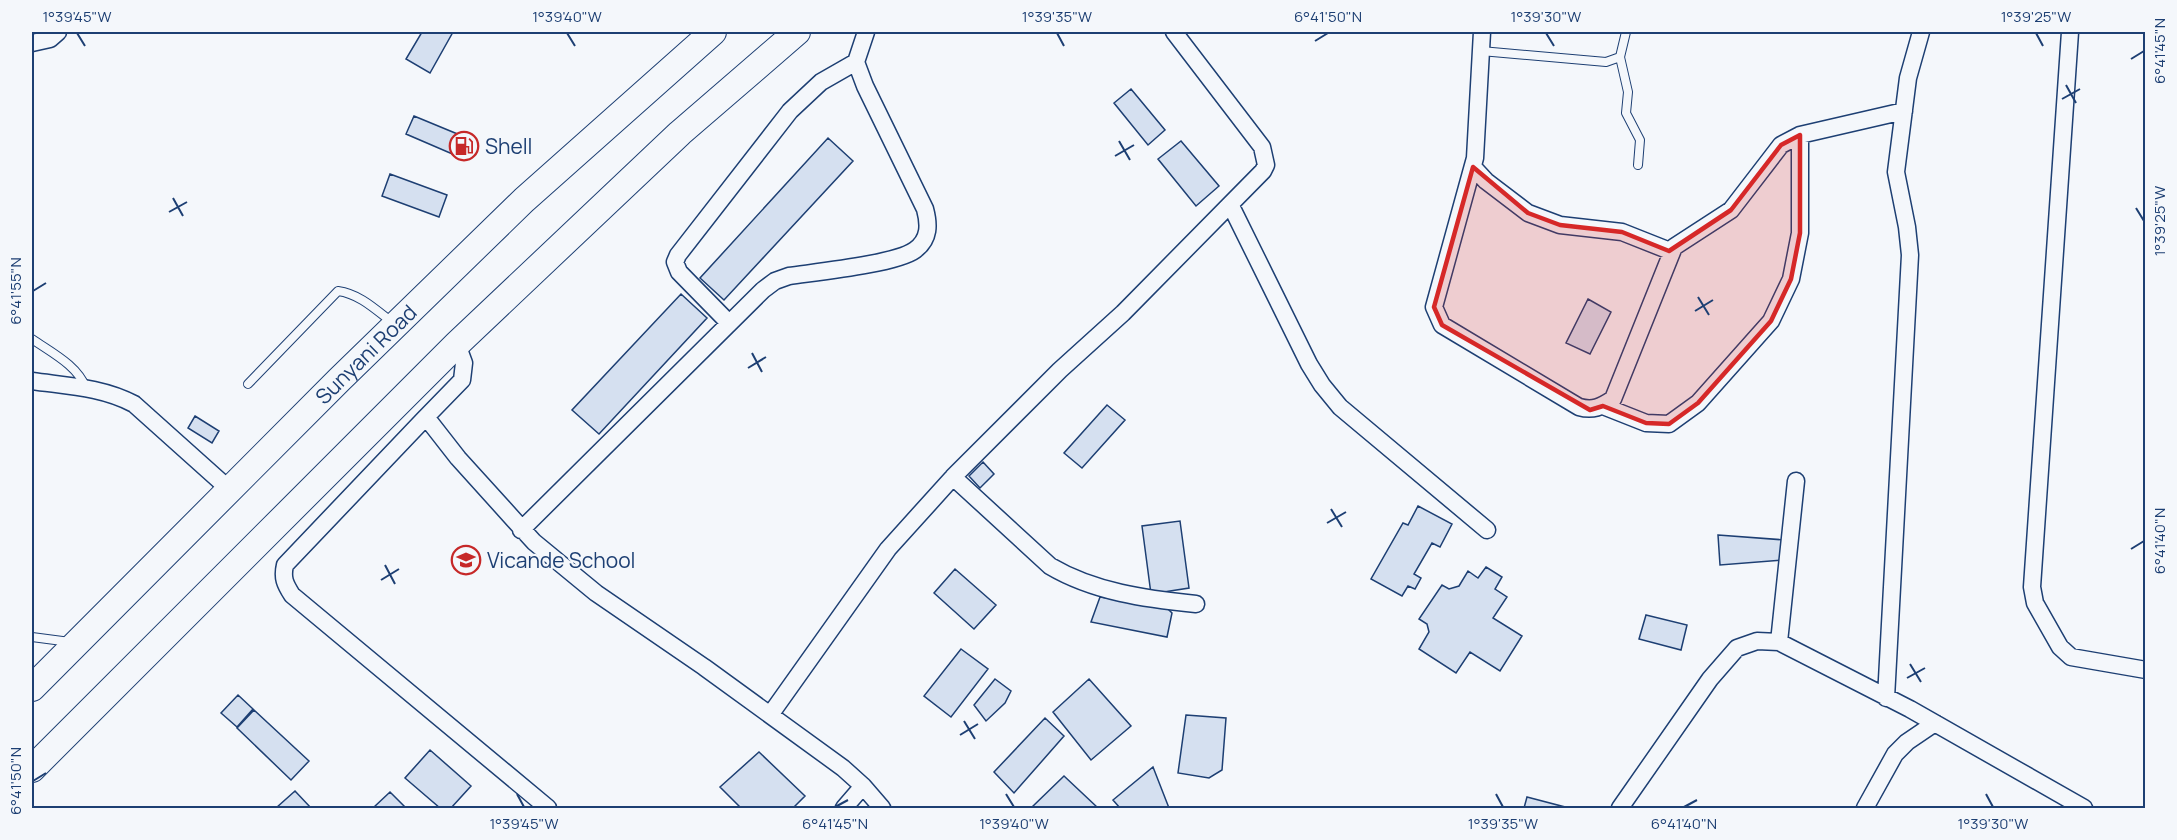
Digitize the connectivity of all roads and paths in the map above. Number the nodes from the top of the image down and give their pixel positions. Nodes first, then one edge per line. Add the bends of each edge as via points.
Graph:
1 (58, 32) edge
2 (713, 32) edge
3 (797, 32) edge
4 (866, 32) edge
5 (1174, 32) edge
6 (1482, 32) edge
7 (1626, 32) edge
8 (1921, 32) edge
9 (2070, 32) edge
10 (32, 43) edge
11 (1481, 51) junction
12 (1620, 57) junction
13 (856, 62) junction
14 (1904, 111) junction
15 (1800, 135) junction
16 (1638, 165) dead end
17 (1473, 167) junction
18 (1231, 206) junction
19 (1670, 251) junction
20 (729, 323) junction
21 (396, 325) junction
22 (32, 339) edge
23 (458, 344) junction
24 (32, 381) edge
25 (248, 384) dead end
26 (87, 388) junction
27 (1604, 406) junction
28 (426, 417) junction
29 (953, 477) junction
30 (1796, 481) dead end
31 (230, 490) junction
32 (521, 530) junction
33 (1487, 530) dead end
34 (1196, 604) dead end
35 (32, 637) edge
36 (1779, 642) junction
37 (77, 643) junction
38 (2145, 670) edge
39 (32, 688) edge
40 (1886, 698) junction
41 (770, 715) junction
42 (1935, 723) junction
43 (32, 769) edge
44 (863, 786) junction
45 (540, 806) edge
46 (844, 808) edge
47 (882, 808) edge
48 (1620, 808) edge
49 (1865, 808) edge
50 (2084, 808) edge

1 - 10 street via 50,39
2 - 21 main road, Sunyani Road via 524,200
3 - 23 main road via 680,133
4 - 13 street
5 - 18 street via 1265,156 1263,171
6 - 11 street
7 - 12 lane
8 - 14 street via 1908,78
9 - 38 street via 2032,587 2035,603 2060,647 2071,657
11 - 12 lane via 1606,62
11 - 17 street
12 - 16 lane via 1628,92 1626,113 1640,140
13 - 20 street via 821,82 790,111 678,255 675,262 679,272
13 - 20 street via 924,209 929,225 926,237 916,250 896,259 775,281
14 - 15 street
14 - 40 street via 1896,172 1910,255
15 - 19 street via 1781,145 1731,210
15 - 27 street via 1800,233 1791,279 1771,321 1698,403 1669,424 1646,423
17 - 19 street via 1528,213 1560,225 1622,232
17 - 27 street via 1434,307 1442,325 1579,407 1590,410
18 - 29 street
18 - 33 street via 1322,385 1340,407
19 - 27 street via 1613,399
20 - 32 street
21 - 25 lane via 359,298 338,291
21 - 31 main road, Sunyani Road
22 - 26 lane via 81,375
23 - 28 street via 464,363 462,380
23 - 43 main road
24 - 26 street
26 - 31 street via 117,395 134,404
28 - 32 street
28 - 45 street via 285,565 285,585
29 - 34 street via 1063,574 1131,596
29 - 41 street via 888,549
30 - 36 street
31 - 37 main road, Sunyani Road
32 - 41 street via 596,593
35 - 37 lane
36 - 40 street
36 - 48 street via 1757,640 1737,648 1710,679
37 - 39 main road, Sunyani Road
40 - 42 street
41 - 44 street
42 - 49 street via 1895,754
42 - 50 street
44 - 46 street
44 - 47 street

